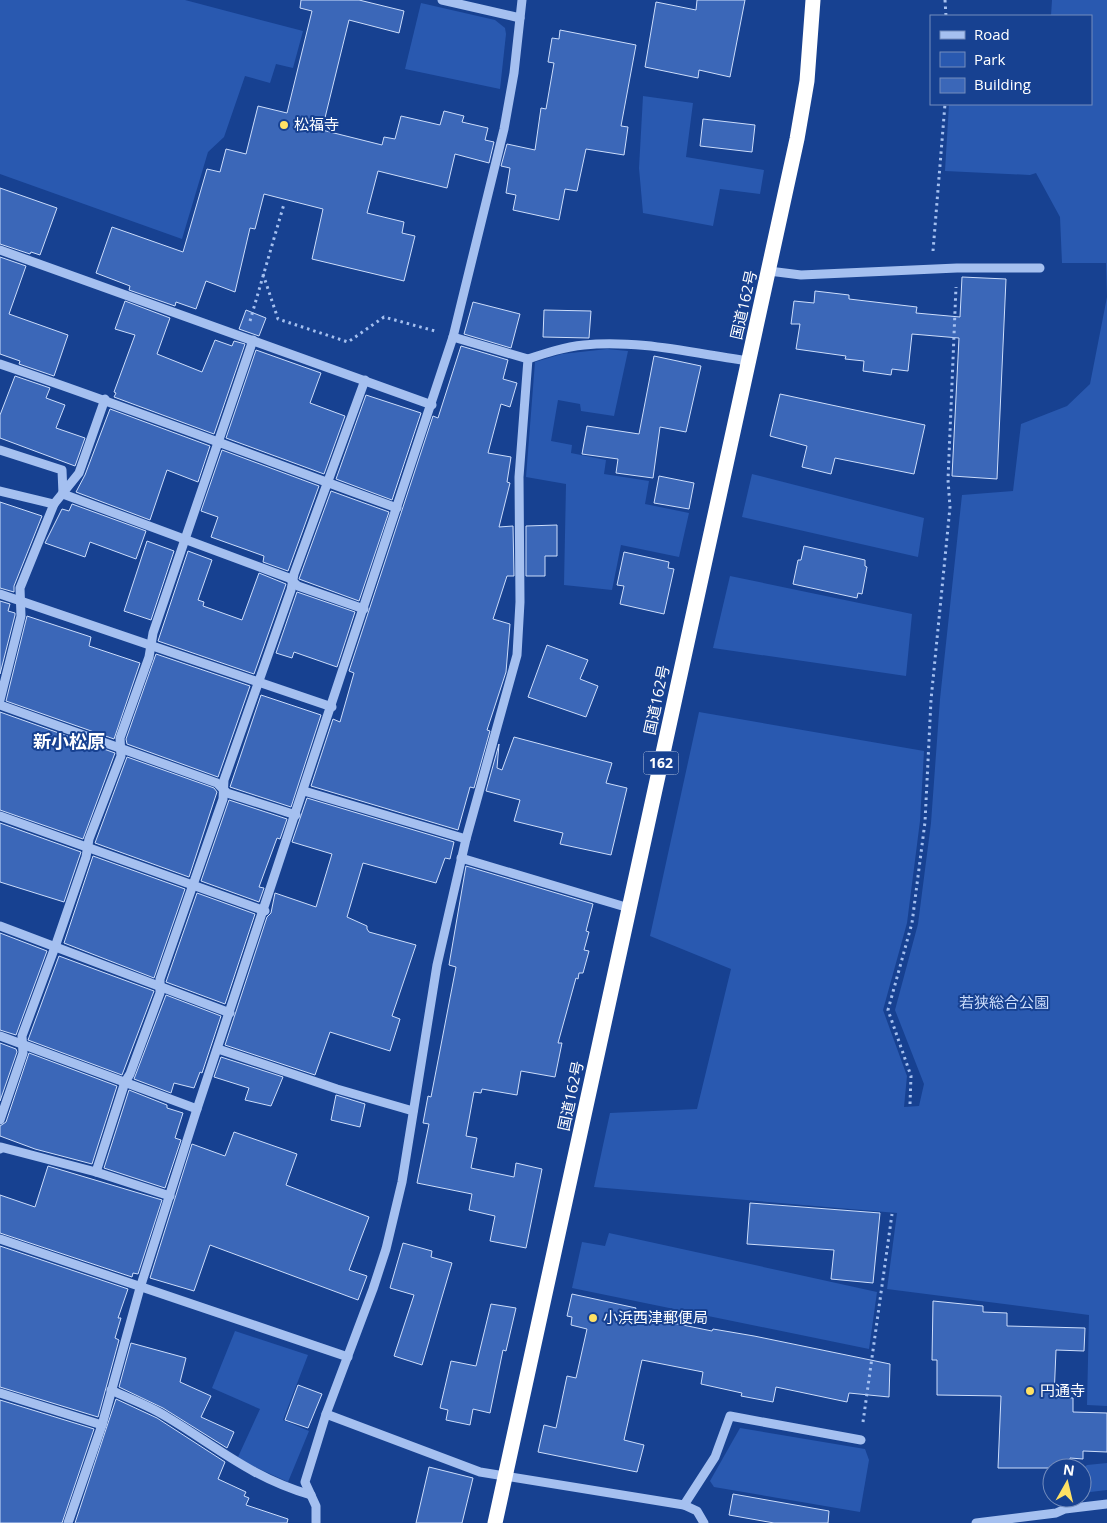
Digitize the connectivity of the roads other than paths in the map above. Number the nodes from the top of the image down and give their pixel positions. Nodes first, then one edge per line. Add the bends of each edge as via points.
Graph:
1 (442, 0) edge
2 (522, 0) edge
3 (814, 0) edge
4 (520, 18) junction
5 (0, 250) edge
6 (1040, 268) dead end
7 (769, 271) junction
8 (453, 337) junction
9 (248, 339) junction
10 (528, 359) junction
11 (749, 361) junction
12 (0, 364) edge
13 (364, 380) junction
14 (105, 399) junction
15 (432, 405) junction
16 (219, 444) junction
17 (0, 450) edge
18 (327, 483) junction
19 (0, 491) edge
20 (63, 494) junction
21 (54, 504) junction
22 (397, 508) junction
23 (184, 539) junction
24 (293, 581) junction
25 (0, 594) edge
26 (20, 600) junction
27 (364, 608) junction
28 (151, 645) junction
29 (258, 681) junction
30 (0, 700) edge
31 (0, 704) edge
32 (332, 706) junction
33 (120, 747) junction
34 (224, 789) junction
35 (304, 791) junction
36 (296, 815) junction
37 (0, 816) edge
38 (466, 838) junction
39 (88, 847) junction
40 (462, 858) junction
41 (193, 885) junction
42 (629, 908) junction
43 (265, 911) junction
44 (0, 926) edge
45 (55, 947) junction
46 (161, 986) junction
47 (230, 1012) junction
48 (0, 1036) edge
49 (23, 1044) junction
50 (218, 1049) junction
51 (126, 1082) junction
52 (197, 1109) junction
53 (414, 1110) junction
54 (0, 1120) edge
55 (0, 1148) edge
56 (96, 1172) junction
57 (170, 1196) junction
58 (0, 1239) edge
59 (140, 1288) junction
60 (348, 1358) junction
61 (112, 1390) junction
62 (0, 1393) edge
63 (326, 1414) junction
64 (102, 1425) junction
65 (861, 1440) road end
66 (506, 1476) junction
67 (311, 1495) junction
68 (1107, 1504) edge
69 (684, 1505) junction
70 (1056, 1513) junction
71 (68, 1523) edge
72 (316, 1523) edge
73 (495, 1523) edge
74 (704, 1523) edge
75 (976, 1523) edge
76 (1056, 1523) edge

1 - 4 street
2 - 4 street
3 - 7 highway, 国道162号 / 162 via 805,90
4 - 8 street via 504,130
5 - 9 street
6 - 7 street via 801,275
7 - 11 highway, 国道162号 / 162
8 - 10 street
8 - 15 street
9 - 13 street
9 - 16 street
10 - 11 street via 560,349 608,344
10 - 38 street via 519,477 517,655
11 - 42 highway, 国道162号 / 162
12 - 14 street
13 - 15 street
13 - 18 street
14 - 16 street
14 - 20 street via 79,472
15 - 22 street
16 - 18 street
16 - 23 street
17 - 20 street via 62,470
18 - 22 street
18 - 24 street
19 - 21 street
20 - 21 street
20 - 23 street
21 - 26 street via 20,588
22 - 27 street
23 - 24 street
23 - 28 street
24 - 27 street via 298,586
24 - 29 street
25 - 26 street
26 - 28 street
26 - 30 street via 21,616
27 - 32 street
28 - 29 street
28 - 33 street via 120,738
29 - 32 street
29 - 34 street via 224,780
31 - 33 street
32 - 35 street
33 - 34 street via 217,783
33 - 39 street via 121,756
34 - 36 street via 227,793
34 - 41 street
35 - 36 street
35 - 38 street
36 - 43 street
37 - 39 street
38 - 40 street
39 - 41 street
39 - 45 street
40 - 42 street
40 - 53 street via 437,965
41 - 43 street
41 - 46 street via 160,979
42 - 66 highway, 国道162号 / 162
43 - 47 street
44 - 45 street
45 - 46 street
45 - 49 street via 22,1036
46 - 47 street
46 - 51 street
47 - 50 street
48 - 49 street
49 - 51 street
49 - 54 street via 23,1053
50 - 52 street
50 - 53 street via 337,1089
51 - 52 street
51 - 56 street
52 - 57 street
53 - 60 street via 386,1249
55 - 56 street
56 - 57 street
57 - 59 street
58 - 59 street
59 - 60 street
59 - 61 street
60 - 63 street
61 - 64 street
61 - 67 street via 165,1416 244,1468 286,1488
62 - 64 street
63 - 66 street via 480,1472
63 - 67 street via 305,1482
64 - 71 street
65 - 69 street via 730,1416 715,1457
66 - 69 street
66 - 73 highway, 国道162号 / 162
67 - 72 street via 316,1506
68 - 70 street
69 - 74 street via 697,1511
70 - 75 street
70 - 76 street

